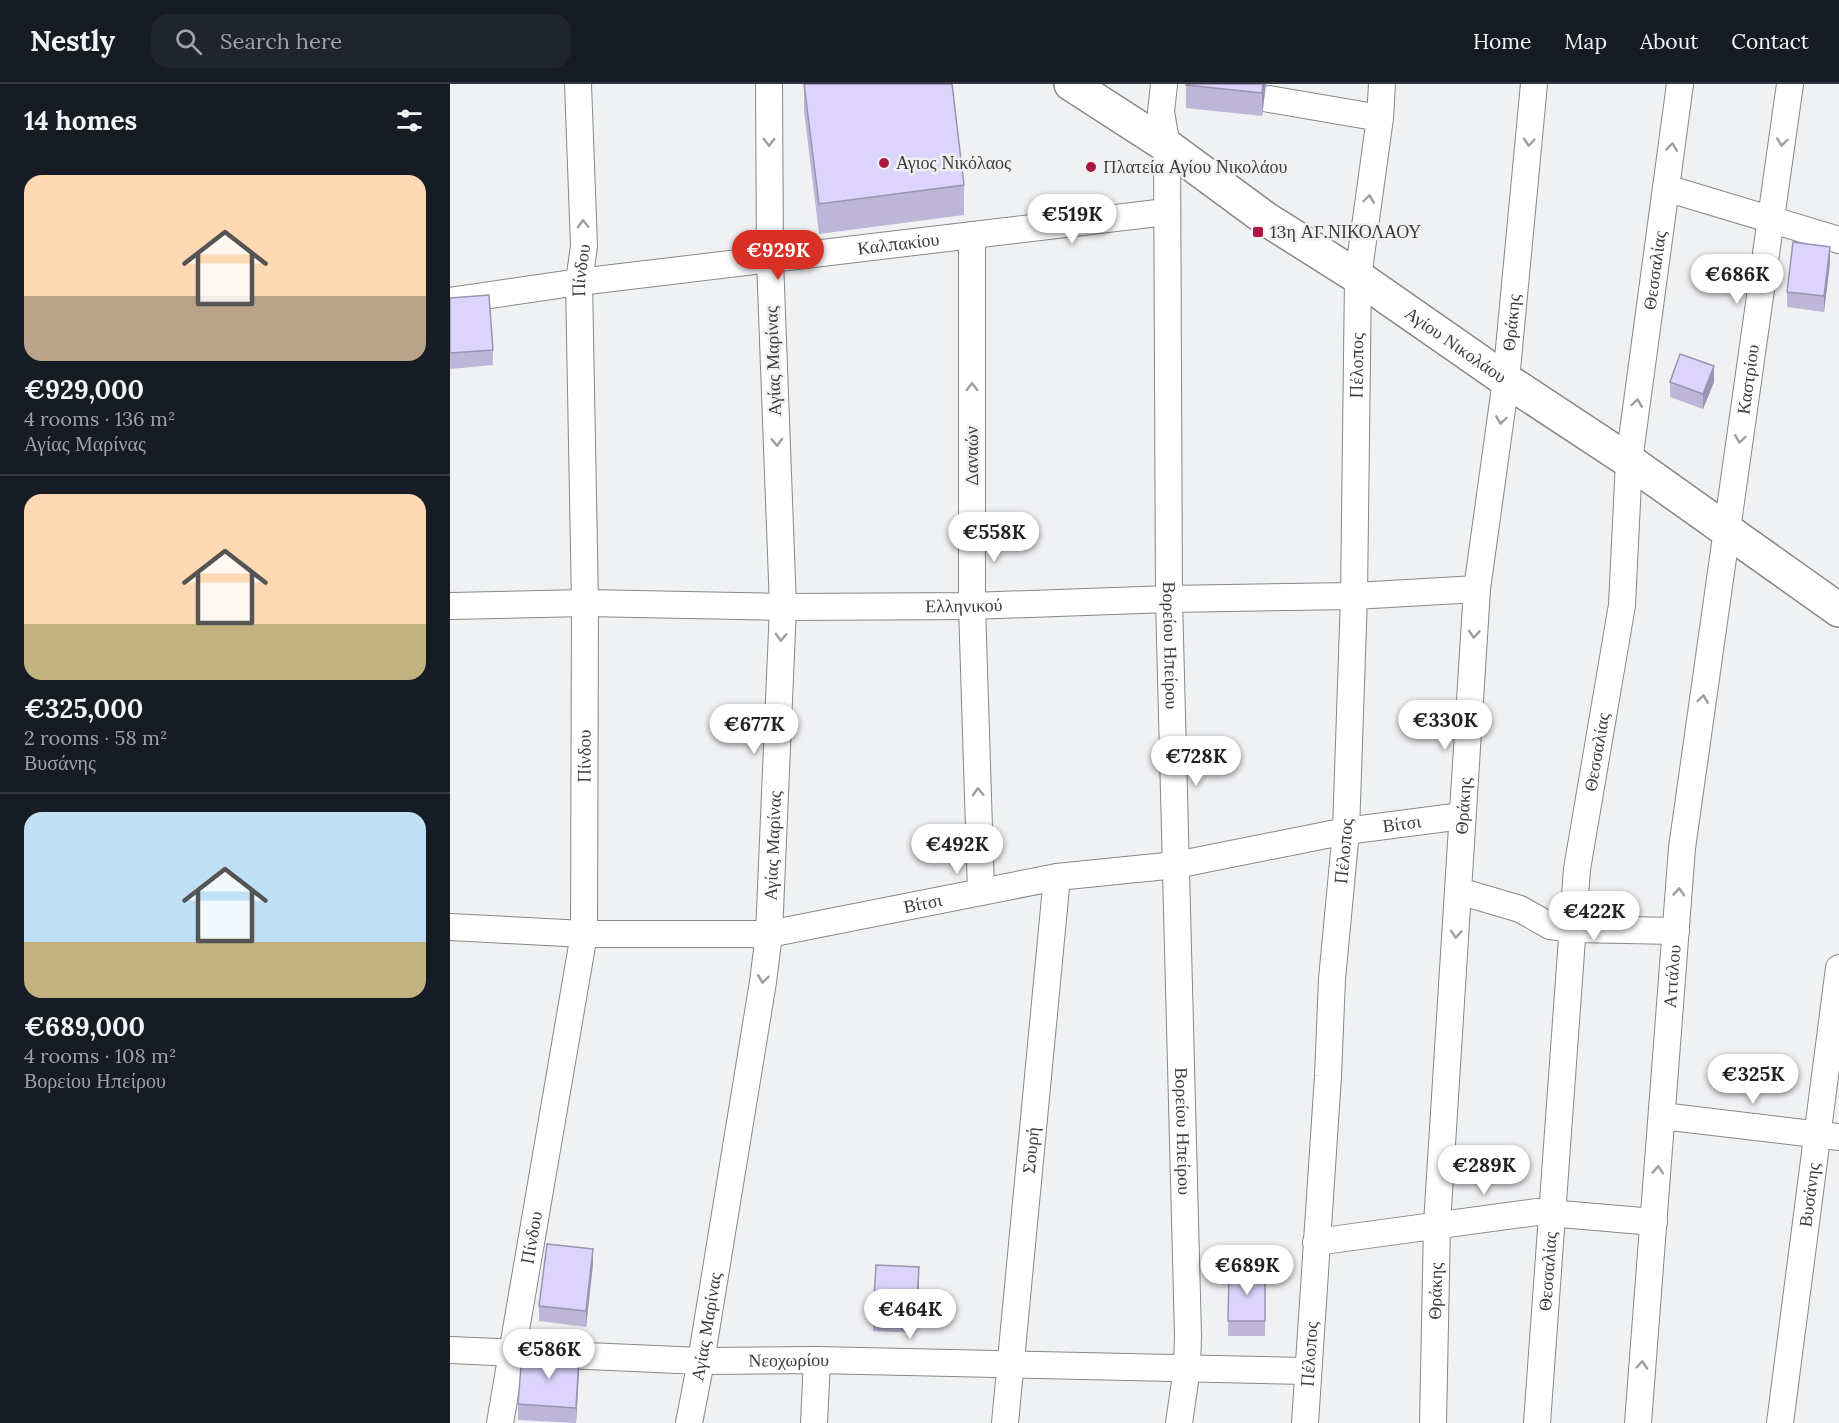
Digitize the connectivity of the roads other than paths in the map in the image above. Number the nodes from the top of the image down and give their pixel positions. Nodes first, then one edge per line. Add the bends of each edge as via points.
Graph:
1 (578, 84) edge
2 (769, 84) edge
3 (1071, 84) edge
4 (1164, 84) edge
5 (1382, 84) edge
6 (1534, 84) edge
7 (1680, 84) edge
8 (1790, 84) edge
9 (1269, 99) dead end
10 (1380, 118) junction
11 (1167, 147) junction
12 (1666, 188) junction
13 (1166, 212) junction
14 (1771, 221) junction
15 (972, 235) junction
16 (1839, 240) edge
17 (770, 260) junction
18 (1358, 277) junction
19 (579, 282) junction
20 (450, 302) edge
21 (1506, 381) junction
22 (1629, 461) junction
23 (1727, 531) junction
24 (1477, 589) junction
25 (1354, 596) junction
26 (1169, 599) junction
27 (585, 603) junction
28 (450, 606) edge
29 (972, 606) junction
30 (783, 607) junction
31 (1839, 610) edge
32 (1462, 816) junction
33 (1346, 831) junction
34 (1176, 865) junction
35 (1057, 877) junction
36 (1459, 891) junction
37 (981, 892) junction
38 (450, 927) edge
39 (1573, 929) junction
40 (1676, 931) junction
41 (584, 934) junction
42 (769, 934) junction
43 (1839, 968) edge
44 (1662, 1116) junction
45 (1828, 1136) edge
46 (1551, 1213) junction
47 (1654, 1222) junction
48 (1437, 1224) junction
49 (1316, 1242) junction
50 (450, 1350) edge
51 (511, 1352) junction
52 (817, 1360) junction
53 (701, 1361) junction
54 (1012, 1364) junction
55 (1187, 1368) junction
56 (1308, 1371) junction
57 (500, 1423) edge
58 (689, 1423) edge
59 (814, 1423) edge
60 (1005, 1423) edge
61 (1179, 1423) edge
62 (1305, 1423) edge
63 (1433, 1423) edge
64 (1538, 1423) edge
65 (1638, 1423) edge
66 (1780, 1423) edge

19 -> 1 street, Πίνδου via 584,246
2 -> 17 street, Αγίας Μαρίνας
3 - 11 street, Αγίου Νικολάου
4 - 11 street, Βορείου Ηπείρου via 1161,112
5 - 10 street, Πέλοπος
6 -> 21 street, Θράκης
12 -> 7 street, Θεσσαλίας
8 -> 14 street, Καστρίου
9 - 10 street
18 -> 10 street, Πέλοπος
11 - 13 street, Βορείου Ηπείρου
11 - 18 street, Αγίου Νικολάου via 1266,219
12 - 14 street
22 -> 12 street, Θεσσαλίας
13 - 15 street, Καλπακίου
13 - 26 street, Βορείου Ηπείρου
14 - 16 street
14 -> 23 street, Καστρίου
15 - 17 street, Καλπακίου
29 -> 15 street, Δαναών
17 - 19 street, Καλπακίου
17 -> 30 street, Αγίας Μαρίνας
18 - 21 street, Αγίου Νικολάου
18 - 25 street, Πέλοπος
19 - 20 street, Καλπακίου
19 - 27 street, Πίνδου
21 - 22 street, Αγίου Νικολάου
21 -> 24 street, Θράκης
22 - 23 street, Αγίου Νικολάου
22 - 39 street, Θεσσαλίας via 1622,605 1577,869
23 - 31 street, Αγίου Νικολάου
40 -> 23 street, Αττάλου via 1682,848
24 - 25 street, Ελληνικού
24 -> 32 street, Θράκης
25 - 26 street, Ελληνικού
25 - 33 street, Πέλοπος
26 - 29 street, Ελληνικού
26 - 34 street, Βορείου Ηπείρου
27 - 28 street, Ελληνικού
27 - 30 street, Ελληνικού
27 - 41 street, Πίνδου
29 - 30 street, Ελληνικού
37 -> 29 street, Δαναών
30 -> 42 street, Αγίας Μαρίνας
32 - 33 street, Βίτσι
32 - 36 street, Θράκης
33 - 34 street, Βίτσι
33 - 49 street, Πέλοπος via 1332,979
34 - 35 street, Βίτσι
34 - 55 street, Βορείου Ηπείρου
35 - 37 street, Βίτσι
35 - 54 street, Σουρή
36 - 39 street via 1520,909 1550,926
36 -> 48 street, Θράκης
37 - 42 street, Βίτσι
38 - 41 street, Βίτσι
39 - 40 street
39 - 46 street, Θεσσαλίας
40 - 44 street, Αττάλου
41 - 42 street, Βίτσι
41 - 51 street, Πίνδου
42 -> 53 street, Αγίας Μαρίνας
43 - 45 street, Βυσάνης
44 - 45 street
47 -> 44 street, Αττάλου
45 - 66 street, Βυσάνης
46 - 47 street
46 - 48 street
46 - 64 street, Θεσσαλίας
65 -> 47 street, Αττάλου
48 - 49 street
48 - 63 street, Θράκης
49 - 56 street, Πέλοπος
50 - 51 street, Νεοχωρίου
51 - 53 street, Νεοχωρίου
51 - 57 street, Πίνδου
52 - 53 street, Νεοχωρίου
52 - 54 street, Νεοχωρίου
52 - 59 street
53 - 58 street, Αγίας Μαρίνας
54 - 55 street, Νεοχωρίου
54 - 60 street, Σουρή
55 - 56 street, Νεοχωρίου
55 - 61 street, Βορείου Ηπείρου
56 - 62 street, Πέλοπος

